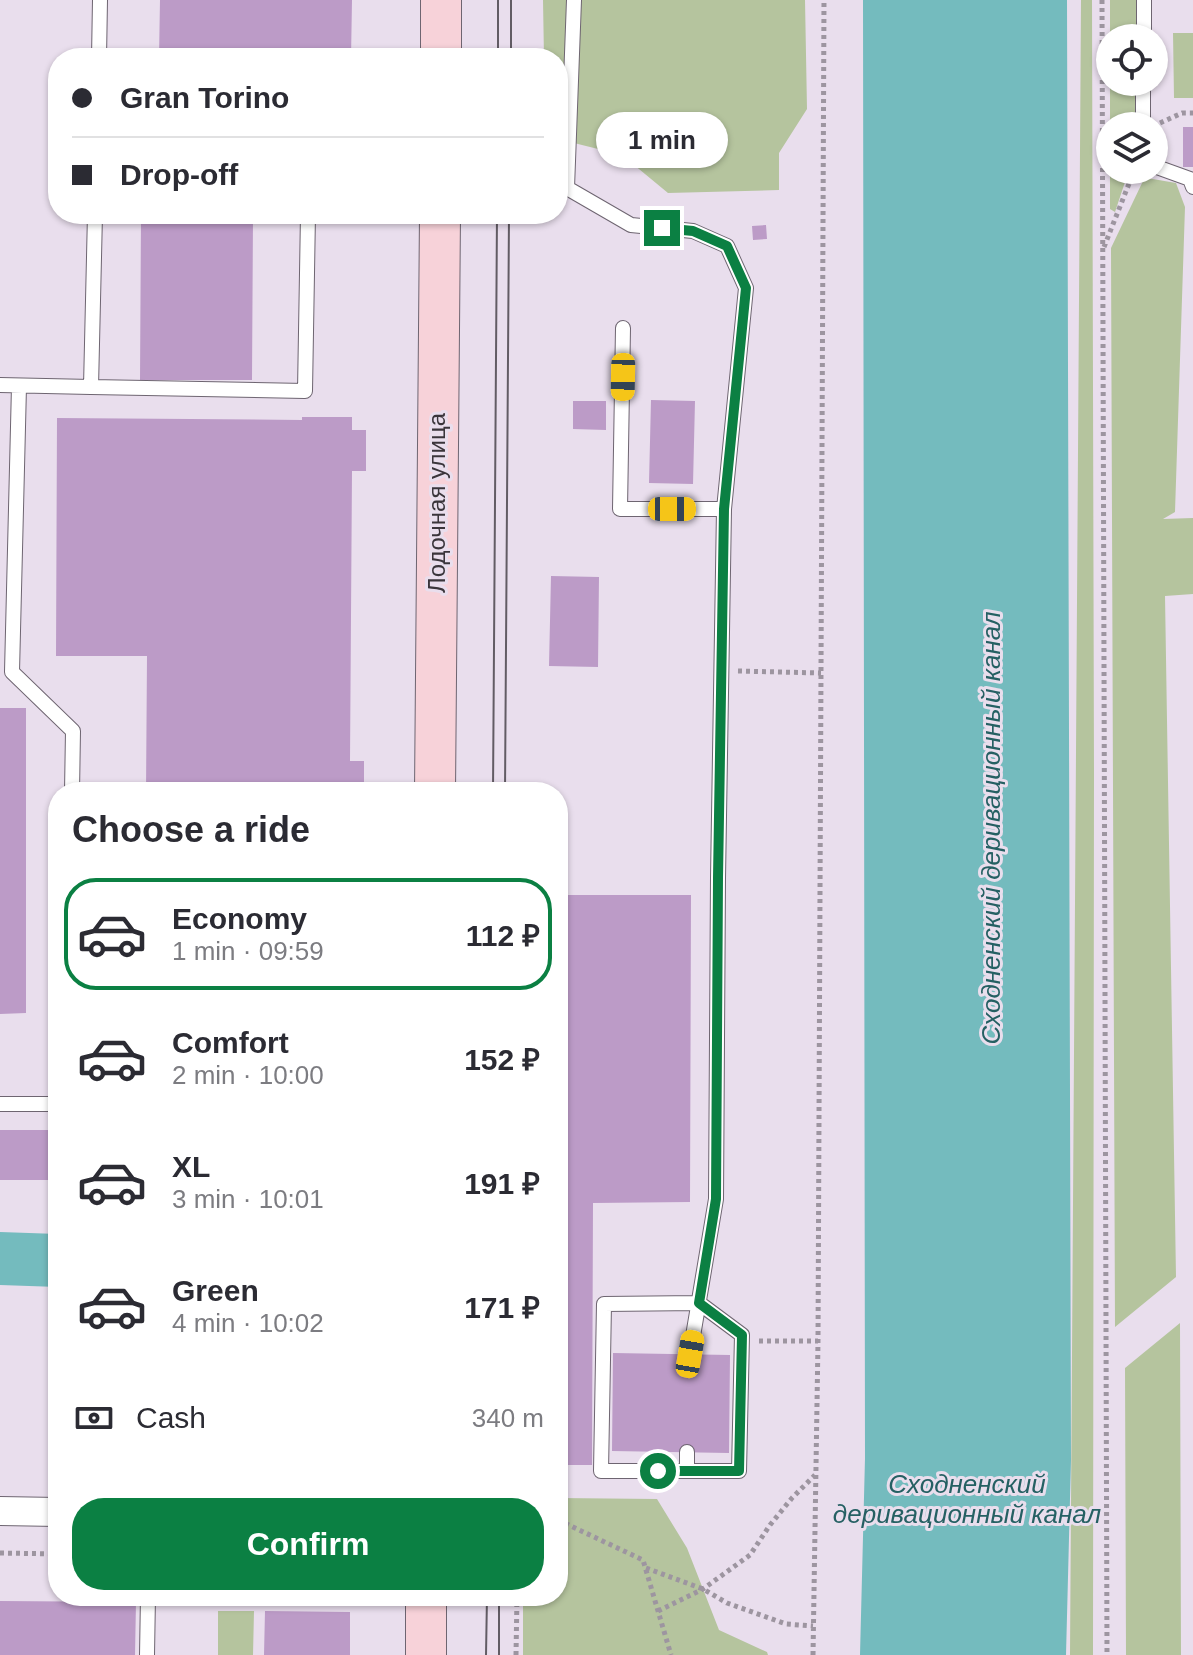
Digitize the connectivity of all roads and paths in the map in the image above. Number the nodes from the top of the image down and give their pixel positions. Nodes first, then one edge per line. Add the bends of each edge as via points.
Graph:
1 (100, 0) edge
2 (441, 0) edge
3 (574, 0) edge
4 (824, 0) edge
5 (1102, 0) edge
6 (1144, 0) edge
7 (1144, 24) edge
8 (99, 48) edge
9 (441, 48) edge
10 (568, 102) edge
11 (1193, 113) edge
12 (1168, 120) edge
13 (1168, 171) edge
14 (1128, 184) edge
15 (1193, 187) edge
16 (568, 190) edge
17 (95, 224) edge
18 (308, 224) edge
19 (440, 224) edge
20 (1102, 250) junction
21 (623, 328) dead end
22 (0, 385) edge
23 (19, 386) junction
24 (91, 387) junction
25 (724, 509) junction
26 (721, 670) junction
27 (821, 673) junction
28 (72, 782) edge
29 (435, 782) edge
30 (0, 1104) edge
31 (48, 1104) edge
32 (699, 1303) junction
33 (763, 1340) dead end
34 (818, 1341) junction
35 (690, 1354) dead end
36 (687, 1452) dead end
37 (687, 1471) junction
38 (816, 1474) junction
39 (0, 1511) edge
40 (48, 1512) edge
41 (568, 1525) edge
42 (0, 1553) edge
43 (48, 1554) edge
44 (645, 1568) junction
45 (703, 1589) junction
46 (148, 1606) edge
47 (426, 1606) edge
48 (517, 1606) edge
49 (658, 1611) junction
50 (813, 1626) junction
51 (147, 1655) edge
52 (426, 1655) edge
53 (516, 1655) edge
54 (671, 1655) edge
55 (813, 1655) edge
56 (1107, 1655) edge

1 - 8 lane
2 - 9 street
3 - 10 lane
4 - 27 path
5 - 20 path
6 - 7 lane
11 - 12 path
13 - 15 lane via 1190,179
14 - 20 path
16 - 25 lane via 631,225 693,231 727,246 746,288
17 - 24 lane
18 - 24 lane via 305,391
19 - 29 street, Лодочная улица
20 - 56 path
21 - 25 lane via 620,509
22 - 23 lane
23 - 24 lane
23 - 28 lane via 12,672 73,731
25 - 26 lane
26 - 27 path
26 - 32 lane via 716,1199
27 - 34 path
30 - 31 lane
32 - 35 lane
32 - 37 lane via 742,1335 739,1471
32 - 37 lane via 604,1304 601,1471
33 - 34 path
34 - 38 path
36 - 37 lane
38 - 45 path via 750,1555
38 - 50 path
39 - 40 street
41 - 44 path via 643,1560
42 - 43 path
44 - 45 path
44 - 49 path
45 - 49 path
45 - 50 path via 786,1624
46 - 51 lane
47 - 52 street
48 - 53 path
49 - 54 path
50 - 55 path

